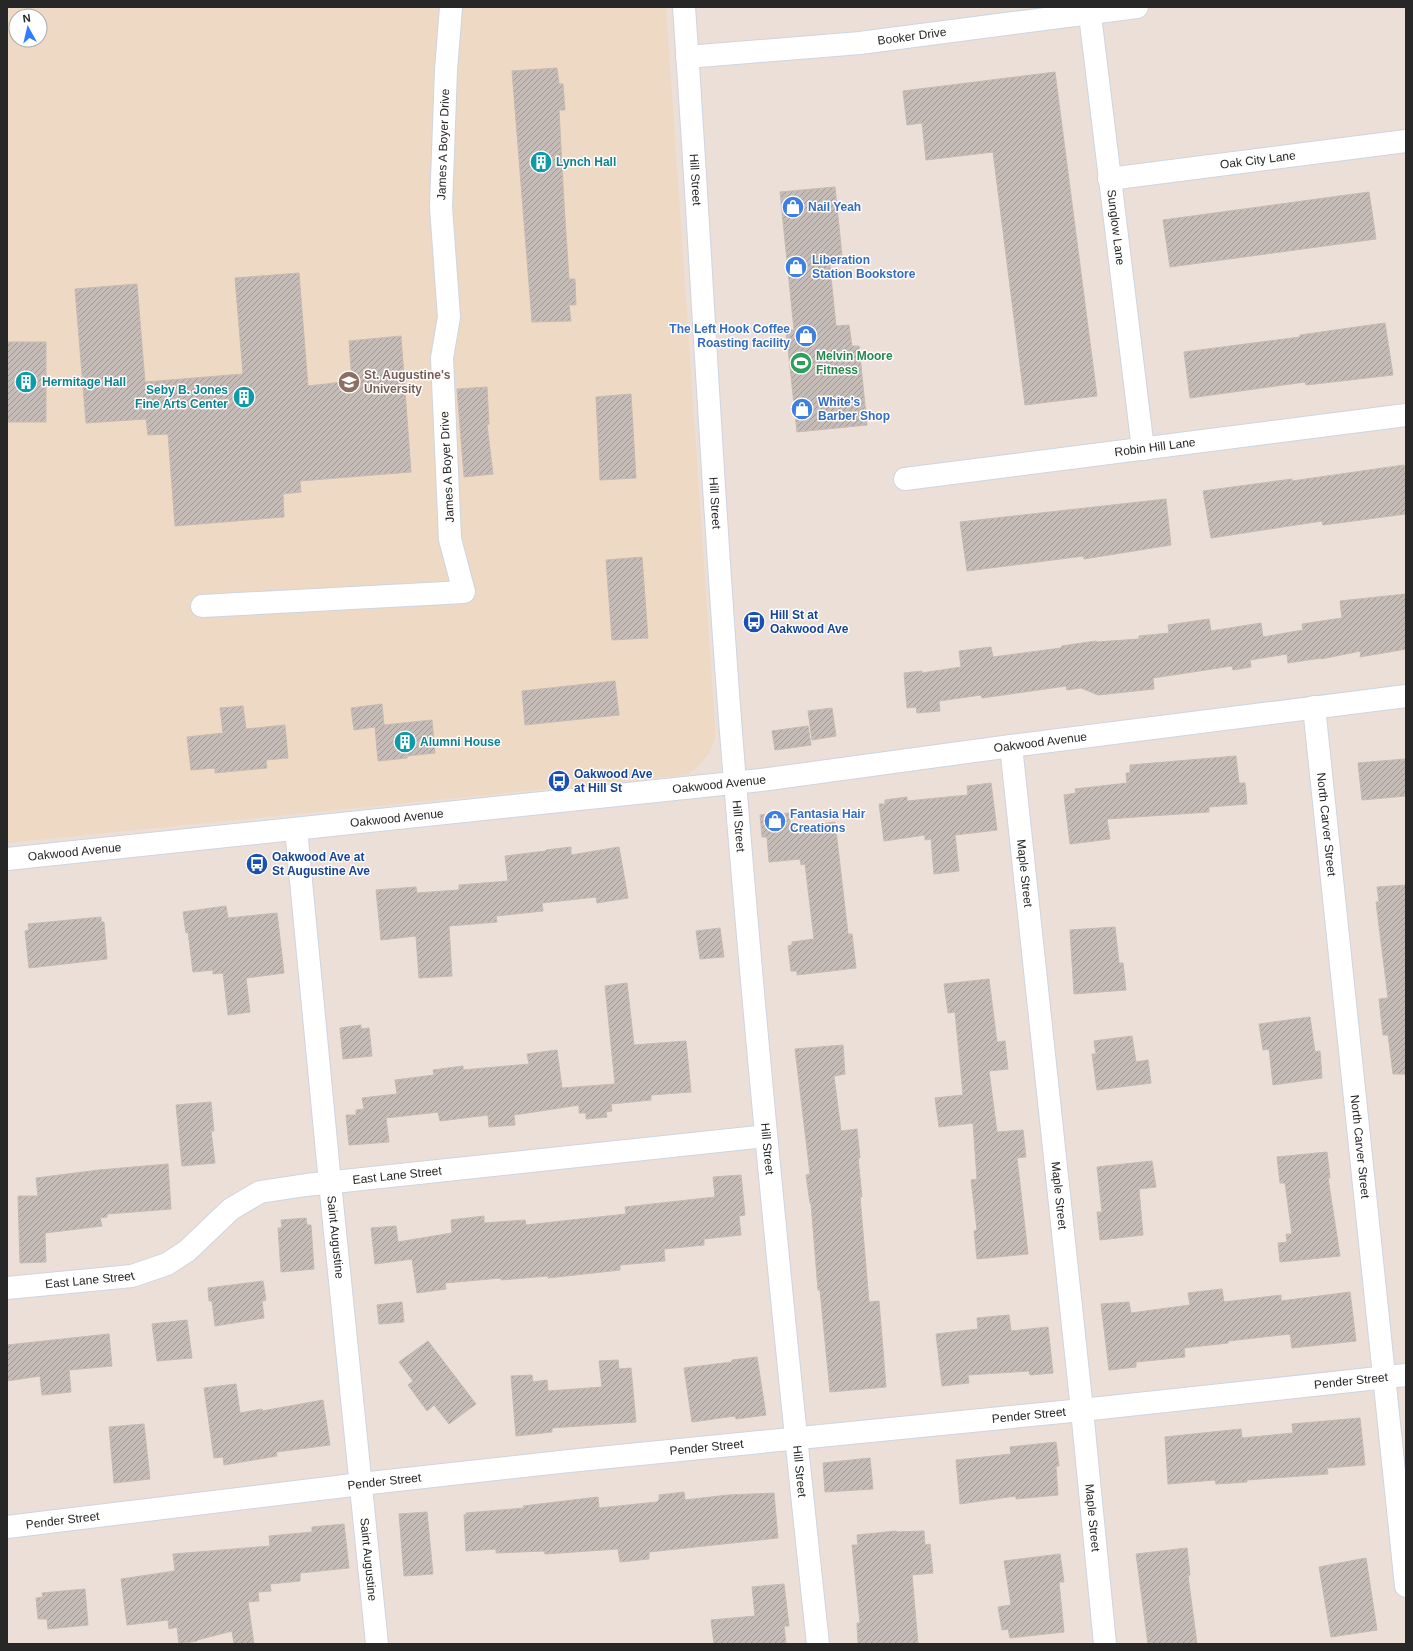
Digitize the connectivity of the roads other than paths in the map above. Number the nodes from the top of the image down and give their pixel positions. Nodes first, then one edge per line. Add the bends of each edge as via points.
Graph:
1 (451, 7) edge
2 (684, 7) edge
3 (1137, 7) edge
4 (1089, 10) edge
5 (687, 57) junction
6 (1406, 141) edge
7 (1109, 180) junction
8 (1406, 415) edge
9 (1143, 449) junction
10 (905, 479) dead end
11 (202, 606) dead end
12 (1406, 696) edge
13 (1314, 707) junction
14 (1011, 746) junction
15 (736, 783) junction
16 (296, 829) junction
17 (7, 860) edge
18 (766, 1136) junction
19 (330, 1183) junction
20 (7, 1288) edge
21 (1396, 1376) edge
22 (1082, 1410) junction
23 (795, 1438) junction
24 (361, 1484) junction
25 (7, 1527) edge
26 (1406, 1586) edge
27 (377, 1644) edge
28 (818, 1644) edge
29 (1105, 1644) edge

1 - 11 street, James A Boyer Drive via 441,207 449,317 442,358 450,539 464,592
2 - 5 street, Hill Street
3 - 4 street, Booker Drive
4 - 5 street, Booker Drive via 860,43
4 - 7 street, Sunglow Lane
5 - 15 street, Hill Street
6 - 7 street, Oak City Lane
7 - 9 street, Sunglow Lane
8 - 9 street, Robin Hill Lane
9 - 10 street, Robin Hill Lane
12 - 13 street, Oakwood Avenue
13 - 14 street, Oakwood Avenue
13 - 21 street, North Carver Street
14 - 15 street, Oakwood Avenue
14 - 22 street, Maple Street
15 - 16 street, Oakwood Avenue
15 - 18 street, Hill Street
16 - 17 street, Oakwood Avenue
16 - 19 street, Saint Augustine
18 - 19 street, East Lane Street
18 - 23 street, Hill Street
19 - 20 street, East Lane Street via 260,1192 231,1209 187,1251 167,1264 132,1276
19 - 24 street, Saint Augustine
21 - 22 street, Pender Street
21 - 26 street, North Carver Street
22 - 23 street, Pender Street
22 - 29 street, Maple Street
23 - 24 street, Pender Street
23 - 28 street, Hill Street
24 - 25 street, Pender Street
24 - 27 street, Saint Augustine

